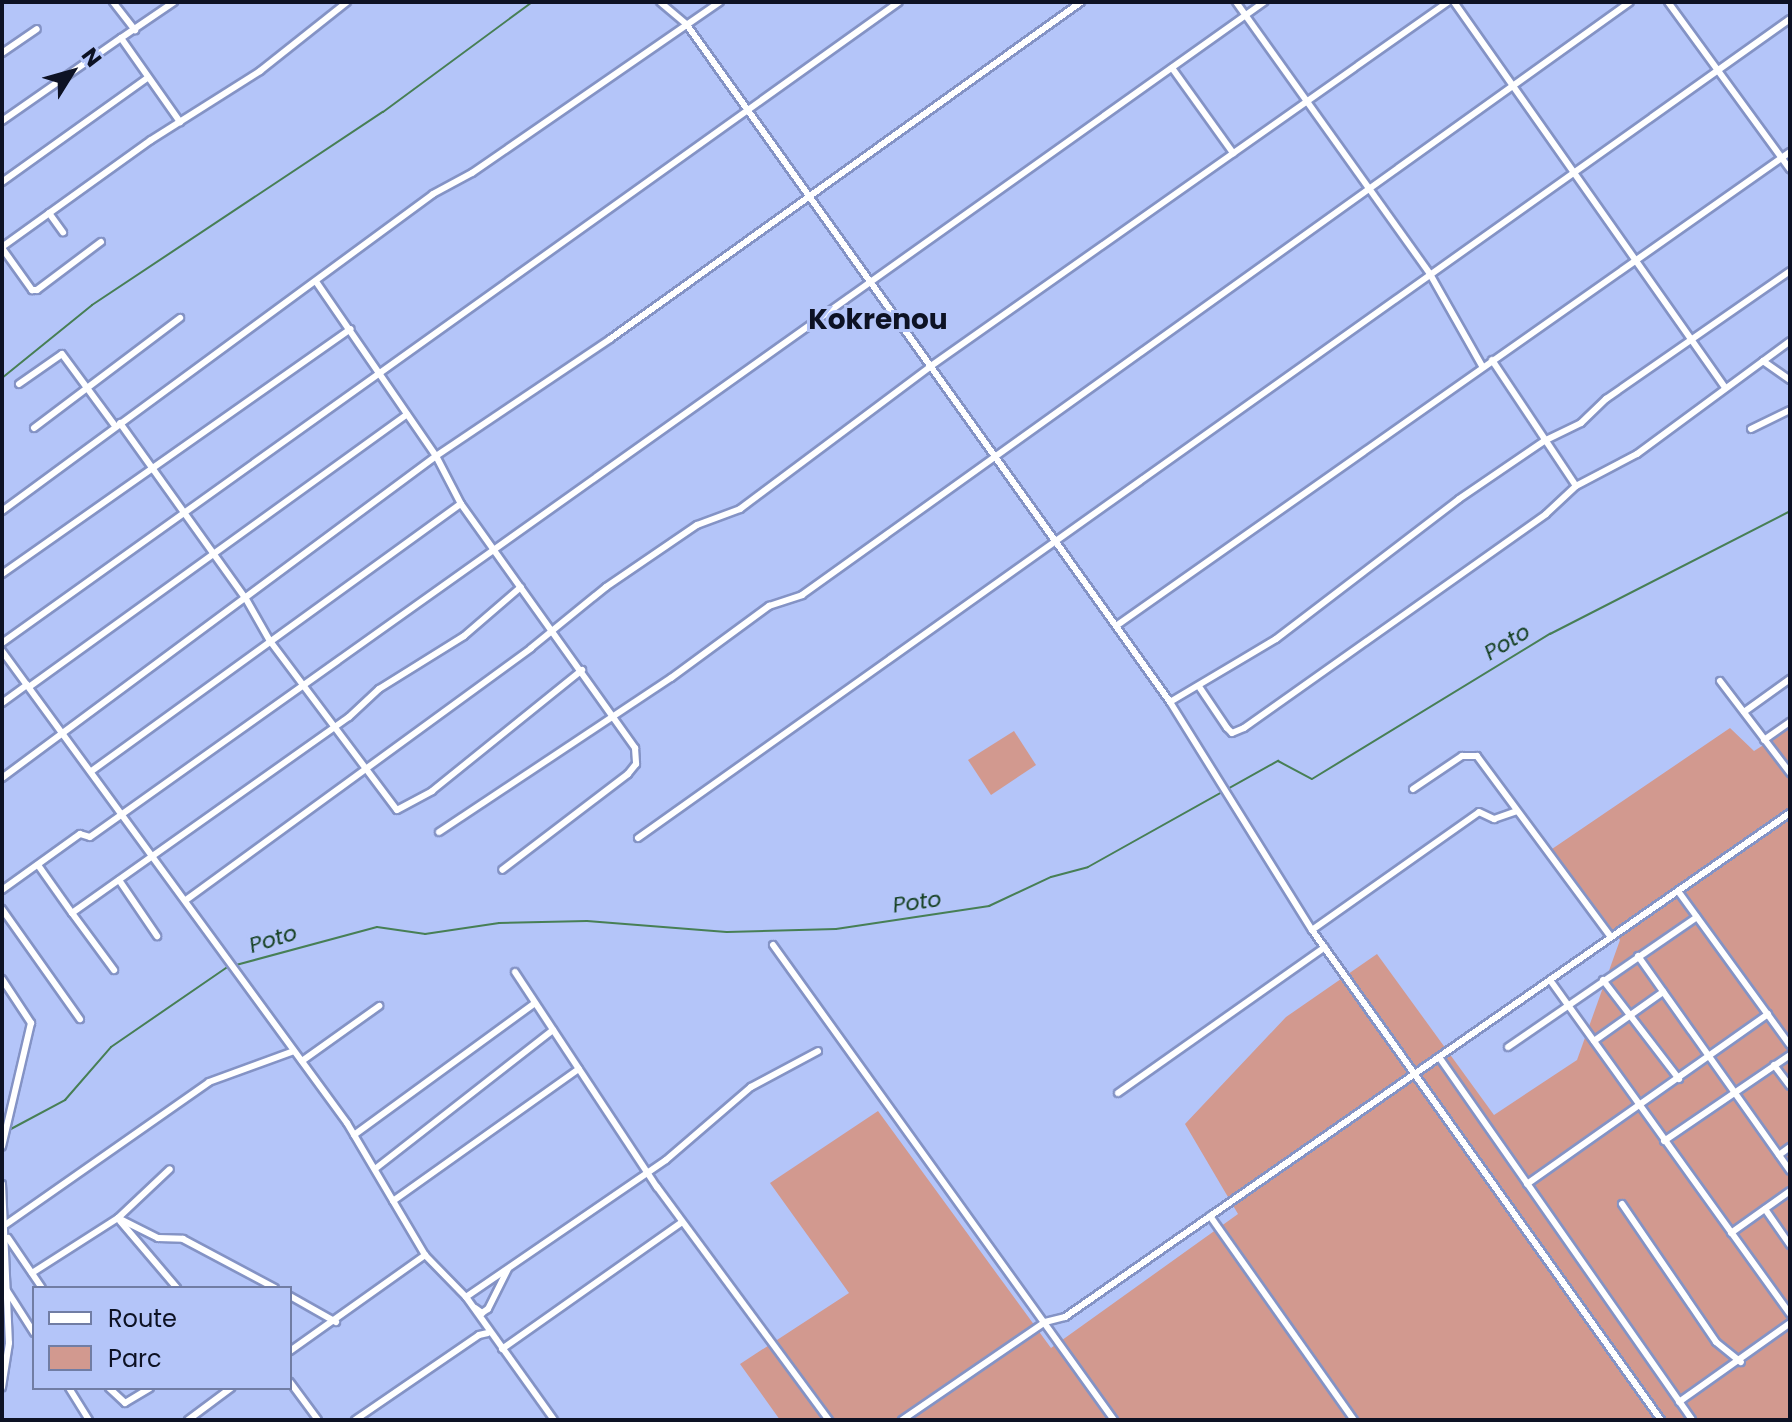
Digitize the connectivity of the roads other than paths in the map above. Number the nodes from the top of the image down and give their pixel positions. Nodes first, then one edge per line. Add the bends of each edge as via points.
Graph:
1 (113, 2) edge
2 (174, 2) edge
3 (347, 2) edge
4 (660, 2) edge
5 (720, 2) edge
6 (899, 2) edge
7 (1081, 2) edge
8 (1236, 2) edge
9 (1264, 2) edge
10 (1448, 2) edge
11 (1454, 2) edge
12 (1630, 2) edge
13 (1668, 2) edge
14 (1246, 15) junction
15 (1790, 19) edge
16 (687, 25) junction
17 (37, 29) dead end
18 (135, 30) junction
19 (121, 38) junction
20 (2, 53) edge
21 (1172, 68) junction
22 (1717, 70) junction
23 (147, 78) junction
24 (1515, 84) junction
25 (1309, 102) junction
26 (748, 111) junction
27 (2, 121) edge
28 (180, 122) junction
29 (1790, 152) edge
30 (1233, 153) junction
31 (1783, 158) junction
32 (1790, 169) edge
33 (1574, 172) junction
34 (2, 182) edge
35 (1370, 186) junction
36 (809, 194) junction
37 (49, 213) junction
38 (63, 232) dead end
39 (101, 242) dead end
40 (2, 248) edge
41 (1633, 261) junction
42 (1790, 271) edge
43 (1430, 274) junction
44 (870, 282) junction
45 (317, 283) junction
46 (180, 318) dead end
47 (350, 329) junction
48 (1692, 339) junction
49 (1790, 341) edge
50 (1492, 360) junction
51 (1763, 361) junction
52 (931, 366) junction
53 (1482, 366) junction
54 (380, 374) junction
55 (1790, 380) edge
56 (19, 384) dead end
57 (1725, 387) junction
58 (87, 388) junction
59 (1790, 410) edge
60 (407, 414) junction
61 (117, 425) junction
62 (34, 428) dead end
63 (1751, 429) dead end
64 (1544, 441) junction
65 (993, 455) junction
66 (436, 456) junction
67 (149, 467) junction
68 (1576, 486) junction
69 (461, 504) junction
70 (2, 511) edge
71 (184, 515) junction
72 (1055, 541) junction
73 (497, 547) junction
74 (213, 553) junction
75 (2, 574) edge
76 (521, 587) junction
77 (246, 599) junction
78 (1116, 626) junction
79 (552, 629) junction
80 (270, 641) junction
81 (2, 643) edge
82 (3, 654) edge
83 (582, 670) junction
84 (1790, 679) edge
85 (1720, 681) dead end
86 (303, 683) junction
87 (28, 686) junction
88 (1200, 688) junction
89 (1170, 702) junction
90 (2, 703) edge
91 (1744, 712) junction
92 (611, 716) junction
93 (1790, 722) edge
94 (336, 727) junction
95 (65, 732) junction
96 (1764, 740) junction
97 (93, 770) junction
98 (366, 771) junction
99 (1790, 773) edge
100 (2, 778) edge
101 (1413, 789) dead end
102 (1517, 811) junction
103 (123, 812) junction
104 (1790, 813) edge
105 (439, 832) dead end
106 (638, 838) dead end
107 (153, 856) junction
108 (38, 865) junction
109 (502, 870) dead end
110 (119, 880) junction
111 (2, 890) edge
112 (1678, 891) junction
113 (186, 900) junction
114 (2, 909) edge
115 (72, 913) junction
116 (1697, 917) junction
117 (1312, 930) junction
118 (157, 936) dead end
119 (1611, 937) junction
120 (773, 945) dead end
121 (1325, 947) junction
122 (1638, 956) junction
123 (114, 970) dead end
124 (515, 972) dead end
125 (2, 979) edge
126 (1550, 980) junction
127 (1603, 980) junction
128 (1663, 992) junction
129 (535, 1003) junction
130 (1567, 1004) junction
131 (379, 1006) dead end
132 (1768, 1014) junction
133 (1629, 1016) junction
134 (80, 1019) dead end
135 (553, 1030) junction
136 (1594, 1041) junction
137 (1790, 1045) edge
138 (1508, 1047) dead end
139 (294, 1051) junction
140 (818, 1051) dead end
141 (1790, 1055) edge
142 (1439, 1057) junction
143 (1709, 1057) junction
144 (302, 1061) junction
145 (1774, 1065) junction
146 (579, 1069) junction
147 (1415, 1074) junction
148 (1679, 1079) junction
149 (1790, 1086) edge
150 (1734, 1092) junction
151 (1118, 1093) dead end
152 (1640, 1107) junction
153 (354, 1135) junction
154 (1664, 1141) junction
155 (2, 1147) edge
156 (1790, 1147) edge
157 (1779, 1155) junction
158 (170, 1169) dead end
159 (375, 1169) junction
160 (1790, 1171) edge
161 (647, 1173) junction
162 (2, 1184) edge
163 (1527, 1184) junction
164 (1790, 1191) edge
165 (393, 1201) junction
166 (1622, 1204) dead end
167 (1765, 1209) junction
168 (1210, 1216) junction
169 (118, 1218) junction
170 (682, 1222) junction
171 (5, 1225) junction
172 (1731, 1233) junction
173 (6, 1236) junction
174 (1790, 1245) edge
175 (425, 1255) junction
176 (508, 1268) junction
177 (32, 1273) junction
178 (41, 1286) edge
179 (175, 1286) edge
180 (271, 1286) edge
181 (5, 1288) junction
182 (292, 1297) edge
183 (466, 1297) junction
184 (472, 1306) junction
185 (1790, 1314) edge
186 (336, 1322) junction
187 (1045, 1322) junction
188 (1790, 1323) edge
189 (32, 1330) edge
190 (488, 1333) junction
191 (502, 1349) junction
192 (292, 1350) edge
193 (1741, 1362) junction
194 (292, 1385) edge
195 (2, 1387) edge
196 (70, 1390) edge
197 (111, 1390) edge
198 (147, 1390) edge
199 (228, 1390) edge
200 (1679, 1402) junction
201 (1659, 1419) edge
202 (89, 1420) edge
203 (188, 1420) edge
204 (318, 1420) edge
205 (355, 1420) edge
206 (554, 1420) edge
207 (829, 1420) edge
208 (902, 1420) edge
209 (1114, 1420) edge
210 (1354, 1420) edge
211 (1692, 1420) edge

1 - 18 street
2 - 18 street
3 - 28 street via 260,71
4 - 16 street
5 - 16 street
6 - 26 street
7 - 36 street
8 - 14 street
9 - 14 street
10 - 25 street
11 - 24 street
12 - 24 street
13 - 22 street
14 - 21 street
14 - 25 street
15 - 22 street
16 - 26 street
16 - 45 street via 433,194
17 - 20 street
18 - 19 street
19 - 23 street
19 - 27 street
21 - 30 street
21 - 44 street
22 - 31 street
22 - 33 street
23 - 28 street
23 - 34 street
24 - 33 street
24 - 35 street
25 - 30 street
25 - 35 street
26 - 36 street
26 - 54 street
28 - 37 street
29 - 31 street
30 - 52 street
31 - 32 street
31 - 41 street
33 - 41 street
33 - 43 street
35 - 43 street
35 - 65 street
36 - 44 street
36 - 66 street via 610,339
37 - 38 street
37 - 40 street
39 - 40 street via 37,290
41 - 48 street
41 - 50 street
42 - 48 street
43 - 53 street
43 - 72 street
44 - 52 street
44 - 73 street
45 - 47 street
45 - 61 street
46 - 58 street
47 - 54 street
47 - 67 street
48 - 57 street
48 - 64 street via 1606,399 1581,423
49 - 51 street
50 - 53 street
50 - 64 street
51 - 55 street
51 - 57 street
52 - 65 street
52 - 79 street via 740,509 697,525
53 - 78 street
54 - 60 street
54 - 71 street
56 - 58 street via 62,354
57 - 68 street via 1637,454
58 - 61 street
58 - 62 street
59 - 63 street
60 - 66 street
60 - 74 street
61 - 67 street
61 - 70 street
64 - 68 street
64 - 88 street via 1276,639
65 - 72 street
65 - 92 street via 802,595 769,606
66 - 69 street
66 - 77 street
67 - 71 street
67 - 75 street
68 - 88 street via 1546,514 1236,732 1227,728
69 - 73 street
69 - 80 street
71 - 74 street
71 - 81 street
72 - 78 street
72 - 106 street
73 - 76 street
73 - 86 street
74 - 77 street
74 - 87 street
76 - 79 street
76 - 94 street via 464,636 379,689
77 - 80 street
77 - 95 street
78 - 89 street
79 - 83 street
79 - 98 street
80 - 86 street
80 - 97 street
82 - 87 street
83 - 92 street
83 - 98 street via 432,791 397,810
84 - 91 street
85 - 91 street
86 - 94 street
86 - 103 street
87 - 90 street
87 - 95 street
88 - 89 street
89 - 117 street
91 - 96 street
92 - 105 street
92 - 109 street via 635,748 633,769
93 - 96 street
94 - 98 street
94 - 107 street
95 - 97 street
95 - 100 street
96 - 99 street
97 - 103 street
98 - 113 street
101 - 102 street via 1471,753
102 - 117 street via 1494,819 1479,812
102 - 119 street
103 - 107 street
103 - 108 street via 90,837 80,834
104 - 112 street
107 - 110 street
107 - 113 street
108 - 111 street
108 - 115 street
110 - 115 street
110 - 118 street
112 - 116 street
112 - 119 street
113 - 139 street via 210,941
114 - 134 street
115 - 123 street
116 - 122 street
116 - 132 street
117 - 121 street
119 - 126 street
120 - 187 street
121 - 147 street
121 - 151 street
122 - 127 street
122 - 128 street
124 - 129 street
125 - 155 street via 31,1023
126 - 130 street
126 - 142 street
127 - 130 street
127 - 133 street
128 - 133 street
128 - 143 street
129 - 135 street
129 - 153 street
130 - 136 street
130 - 138 street
131 - 144 street
132 - 137 street
132 - 143 street
133 - 136 street
133 - 148 street
135 - 146 street
135 - 159 street
136 - 152 street
139 - 144 street
139 - 171 street via 209,1082
140 - 161 street via 751,1087
141 - 145 street
142 - 147 street
142 - 163 street
143 - 148 street
143 - 150 street
144 - 153 street
145 - 149 street
145 - 150 street
146 - 161 street
146 - 165 street
147 - 168 street
147 - 201 street
148 - 152 street
150 - 154 street
150 - 157 street
152 - 154 street
152 - 163 street
153 - 159 street
154 - 172 street
156 - 157 street
157 - 160 street
158 - 169 street
159 - 165 street
161 - 170 street
161 - 176 street
162 - 171 street
163 - 200 street
164 - 167 street
165 - 175 street
166 - 193 street via 1716,1342
167 - 172 street
167 - 174 street
168 - 187 street via 1065,1317
168 - 210 street
169 - 177 street
169 - 179 street
169 - 180 street via 158,1238 183,1239
170 - 191 street
170 - 207 street
171 - 173 street
172 - 185 street
173 - 177 street
173 - 181 street
175 - 183 street
175 - 186 street
176 - 183 street
176 - 184 street via 488,1309 482,1313
177 - 178 street
181 - 189 street
181 - 195 street via 9,1343
182 - 186 street
183 - 184 street
184 - 190 street
186 - 192 street
187 - 208 street
187 - 209 street
188 - 193 street
190 - 191 street
190 - 205 street
191 - 206 street
193 - 200 street
194 - 204 street
196 - 202 street
197 - 198 street via 125,1403
199 - 203 street
200 - 211 street

